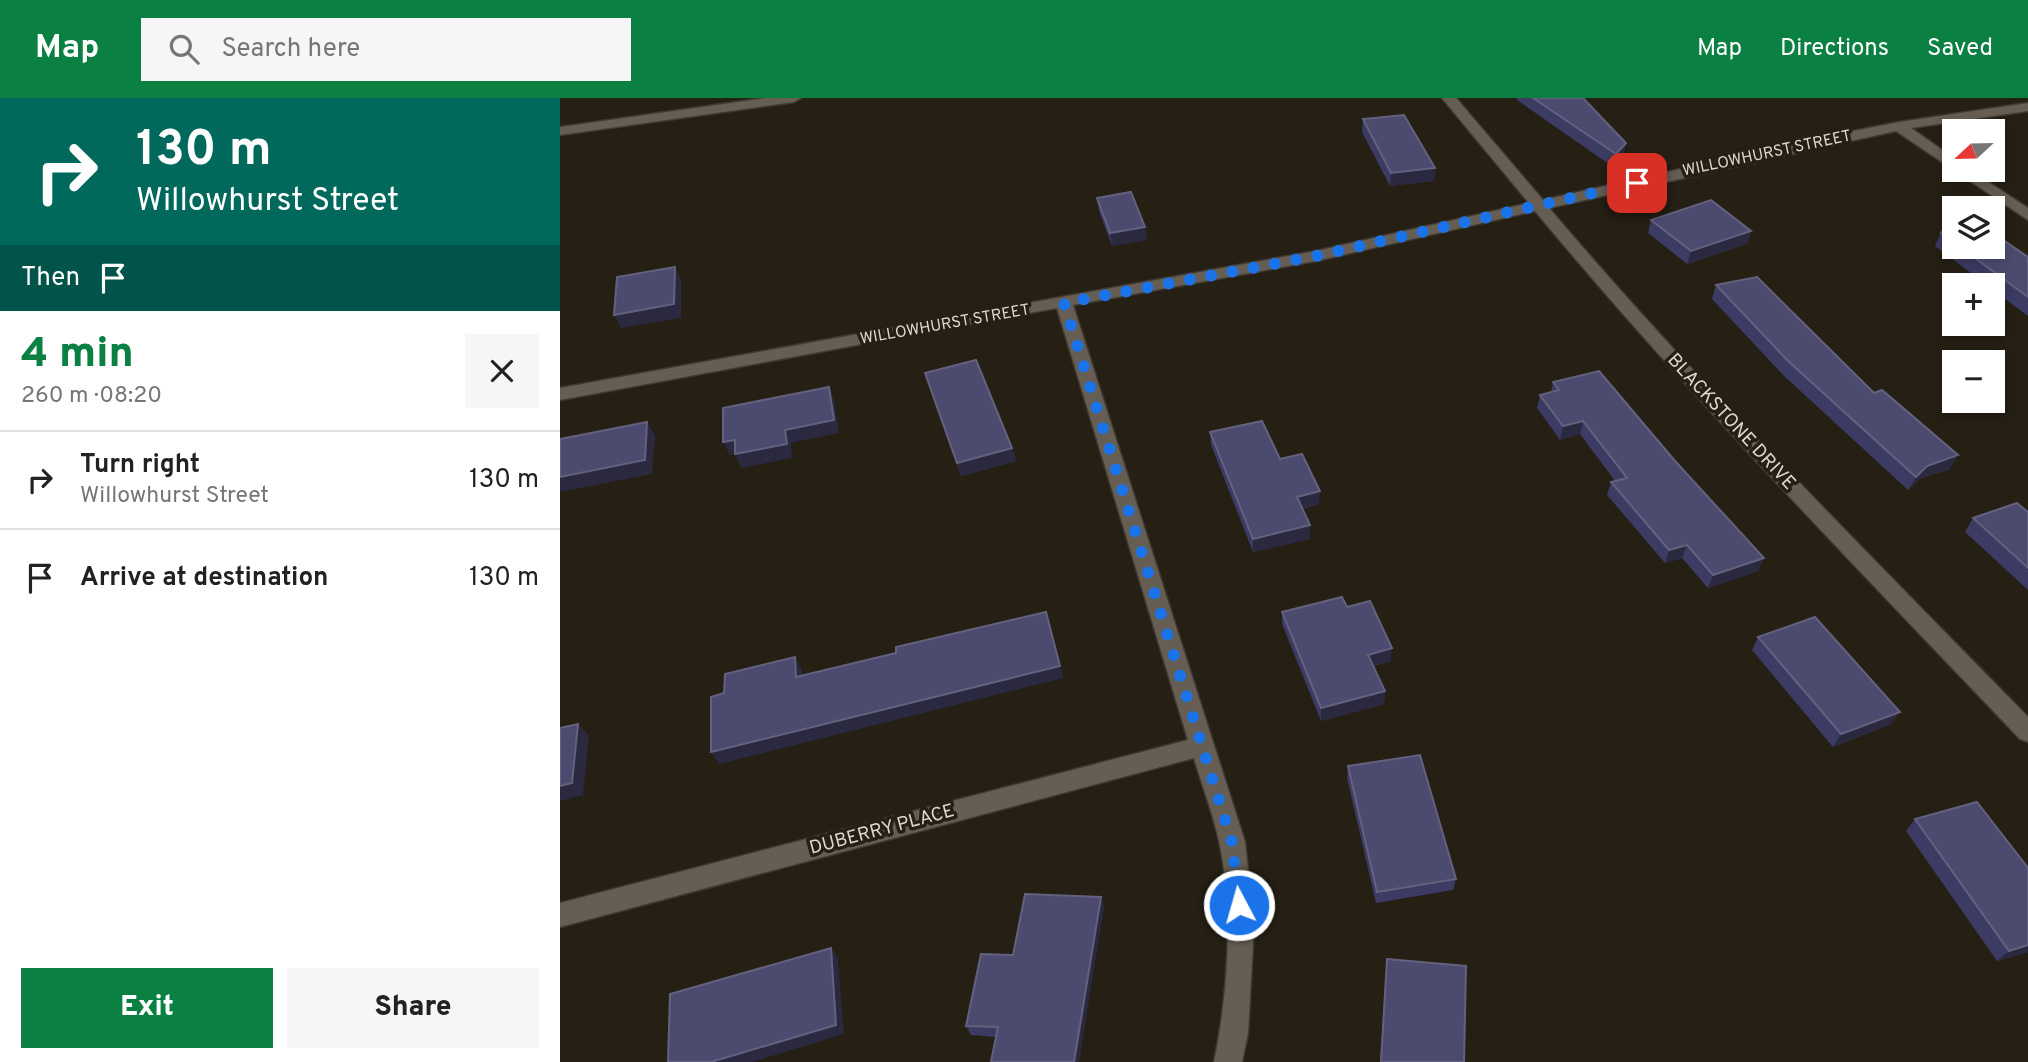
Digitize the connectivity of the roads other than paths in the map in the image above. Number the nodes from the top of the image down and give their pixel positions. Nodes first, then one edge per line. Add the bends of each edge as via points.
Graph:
1 (794, 98) edge
2 (1449, 98) edge
3 (695, 105) edge
4 (2028, 107) edge
5 (1899, 126) junction
6 (560, 131) edge
7 (1942, 157) edge
8 (1979, 182) edge
9 (1540, 205) junction
10 (2028, 215) edge
11 (1064, 303) junction
12 (560, 394) edge
13 (2028, 732) edge
14 (1203, 746) junction
15 (560, 915) edge
16 (1228, 1062) edge

1 - 3 street
2 - 9 street, BLACKSTONE DRIVE
3 - 6 street
4 - 5 street, WILLOWHURST STREET
5 - 7 street
5 - 9 street, WILLOWHURST STREET
8 - 10 street
9 - 11 street, WILLOWHURST STREET via 1316,256
9 - 13 street, BLACKSTONE DRIVE via 1724,418
11 - 12 street, WILLOWHURST STREET
11 - 14 street
14 - 15 street, DUBERRY PLACE
14 - 16 street via 1232,842 1241,926

